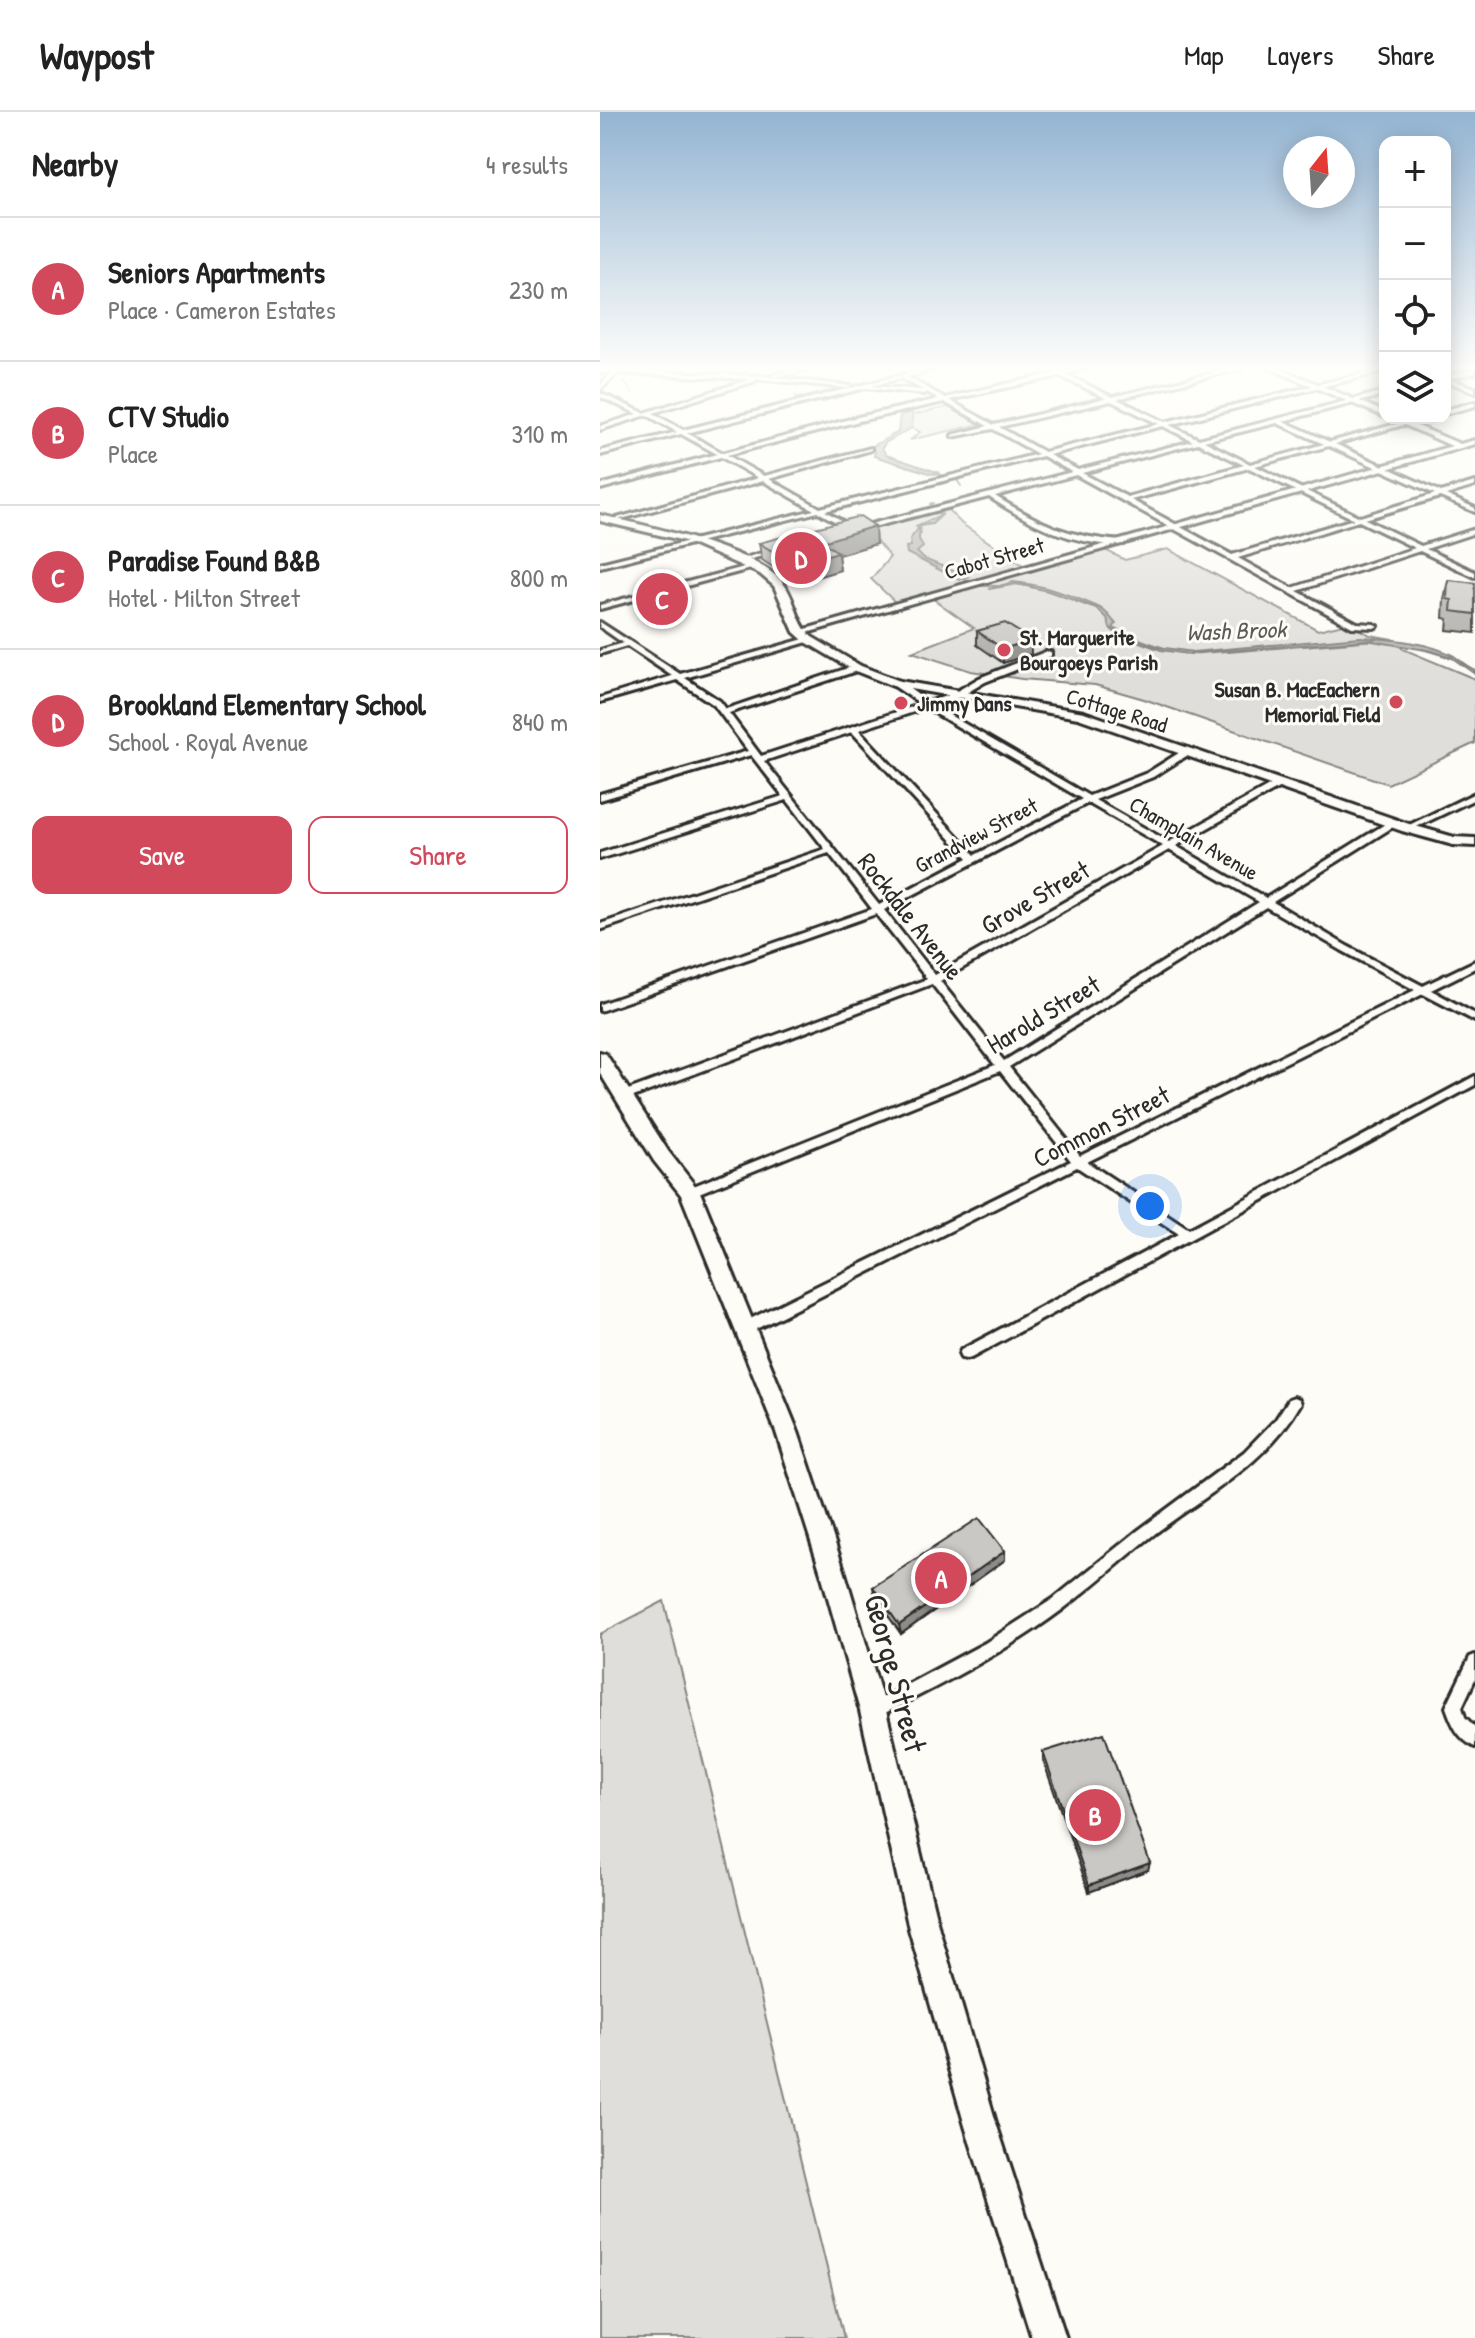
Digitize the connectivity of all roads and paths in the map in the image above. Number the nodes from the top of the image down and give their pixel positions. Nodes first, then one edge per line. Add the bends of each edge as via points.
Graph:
1 (658, 472) edge
2 (755, 472) edge
3 (788, 472) edge
4 (968, 472) edge
5 (1078, 472) joint
6 (1227, 472) edge
7 (1261, 472) edge
8 (1370, 472) edge
9 (1393, 472) edge
10 (766, 478) junction
11 (1475, 484) edge
12 (600, 487) edge
13 (1302, 491) junction
14 (1441, 494) junction
15 (990, 495) junction
16 (1127, 499) junction
17 (820, 508) junction
18 (1475, 510) edge
19 (1359, 519) junction
20 (610, 521) edge
21 (1178, 527) junction
22 (600, 529) edge
23 (854, 530) junction
24 (1475, 531) edge
25 (842, 533) edge
26 (1080, 539) junction
27 (694, 542) junction
28 (1122, 543) junction
29 (1421, 549) junction
30 (781, 550) edge
31 (1080, 554) junction
32 (1233, 557) junction
33 (738, 561) junction
34 (600, 565) edge
35 (752, 567) junction
36 (1475, 575) edge
37 (1292, 590) junction
38 (600, 607) edge
39 (600, 624) edge
40 (1374, 626) dead end
41 (804, 636) junction
42 (629, 643) junction
43 (600, 652) edge
44 (1048, 654) dead end
45 (857, 668) junction
46 (681, 678) junction
47 (897, 684) junction
48 (955, 696) junction
49 (600, 700) edge
50 (927, 705) junction
51 (725, 712) junction
52 (854, 729) junction
53 (1185, 753) junction
54 (756, 756) junction
55 (1279, 784) junction
56 (1475, 796) edge
57 (600, 797) edge
58 (788, 797) junction
59 (1089, 799) junction
60 (1393, 823) junction
61 (1407, 828) junction
62 (1475, 842) edge
63 (1169, 846) junction
64 (830, 850) junction
65 (600, 856) edge
66 (974, 859) junction
67 (1266, 903) junction
68 (877, 910) junction
69 (600, 927) edge
70 (1475, 964) edge
71 (934, 980) junction
72 (1422, 990) junction
73 (600, 1008) edge
74 (1475, 1018) edge
75 (600, 1058) edge
76 (1002, 1067) junction
77 (1475, 1080) edge
78 (624, 1096) junction
79 (1078, 1162) junction
80 (690, 1192) junction
81 (1188, 1234) junction
82 (747, 1327) junction
83 (966, 1354) dead end
84 (1294, 1403) dead end
85 (1475, 1662) edge
86 (873, 1711) junction
87 (1475, 1739) edge
88 (1049, 2338) edge

1 - 12 street
2 - 10 street
3 - 10 street
4 - 17 street
5 - 15 street
5 - 16 street
6 - 16 street
7 - 13 street
8 - 13 street, Cabot Street
9 - 14 street
10 - 17 street
10 - 20 street
11 - 14 street
13 - 19 street
13 - 21 street, Cabot Street
14 - 18 street
14 - 19 street
15 - 23 street
15 - 26 street via 1045,529
16 - 21 street
17 - 23 street
17 - 27 street
19 - 29 street
19 - 32 street
20 - 22 street
20 - 27 main road
21 - 28 street, Cabot Street
21 - 32 street
23 - 25 street
24 - 29 street
26 - 28 street
26 - 31 street
27 - 33 main road
27 - 34 street
28 - 31 street, Cabot Street
29 - 36 street
29 - 37 street
30 - 33 street
31 - 41 street, Cabot Street
32 - 37 street
33 - 35 main road
35 - 38 street
35 - 41 main road via 779,585
37 - 40 street via 1355,625
39 - 42 street, Rockdale Avenue
41 - 45 main road, Cottage Road
41 - 46 street
42 - 43 street
42 - 46 street, Rockdale Avenue
44 - 48 street
45 - 47 main road, Cottage Road
45 - 51 street
46 - 49 street
46 - 51 street, Rockdale Avenue
47 - 48 main road, Cottage Road
47 - 50 street, Champlain Avenue
48 - 50 street
48 - 53 main road, Cottage Road via 1080,715
50 - 52 street
50 - 59 street, Champlain Avenue
51 - 54 street, Rockdale Avenue
52 - 54 street
52 - 66 street
53 - 55 main road, Cottage Road
53 - 59 street, Grandview Street via 1140,780
54 - 57 street
54 - 58 street, Rockdale Avenue
55 - 60 main road, Cottage Road
55 - 63 street, Grove Street
56 - 61 street
58 - 64 street, Rockdale Avenue
58 - 65 street
59 - 63 street, Champlain Avenue
59 - 66 street, Grandview Street
60 - 61 main road, Cottage Road
60 - 67 street, Harold Street
61 - 62 main road, Cottage Road
63 - 67 street, Champlain Avenue
63 - 71 street, Grove Street
64 - 68 street, Rockdale Avenue
64 - 69 street
66 - 68 street, Grandview Street
67 - 72 street, Champlain Avenue
67 - 76 street, Harold Street
68 - 71 street, Rockdale Avenue
68 - 73 street, Grandview Street
70 - 72 street, Common Street
71 - 76 street, Rockdale Avenue
71 - 78 street, Grove Street
72 - 74 street, Champlain Avenue
72 - 79 street, Common Street
75 - 78 main road, George Street
76 - 79 street, Rockdale Avenue
76 - 80 street, Harold Street
77 - 81 street
78 - 80 main road, George Street
79 - 81 street, Rockdale Avenue
79 - 82 street, Common Street
80 - 82 main road, George Street
81 - 83 street
82 - 86 main road, George Street via 787,1432
84 - 86 street via 1257,1451 1057,1604 957,1669
85 - 87 street via 1455,1703 1455,1714
86 - 88 main road, George Street via 924,1929

